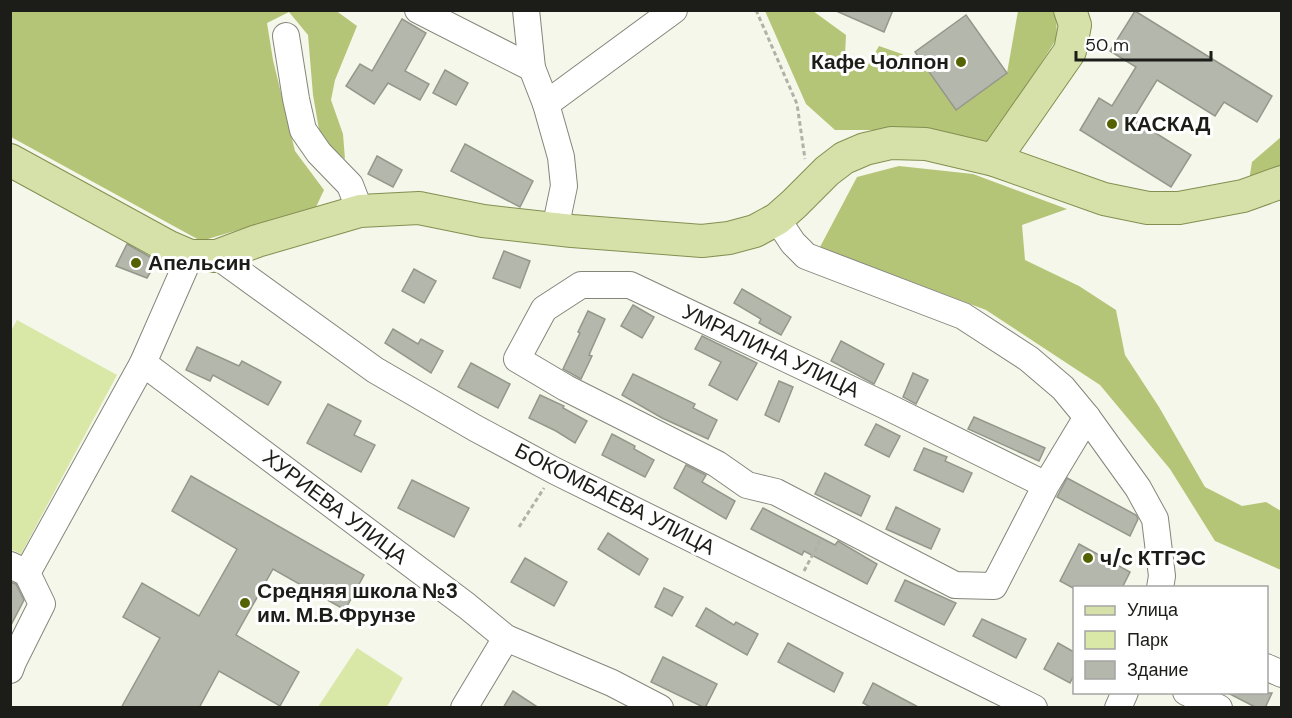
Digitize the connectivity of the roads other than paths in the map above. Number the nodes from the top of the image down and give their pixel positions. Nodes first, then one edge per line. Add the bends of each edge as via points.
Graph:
1 (418, 10) edge
2 (526, 10) edge
3 (674, 10) edge
4 (1070, 10) edge
5 (286, 36) dead end
6 (532, 68) junction
7 (546, 104) junction
8 (10, 160) edge
9 (994, 160) junction
10 (1281, 182) edge
11 (360, 211) junction
12 (777, 219) junction
13 (555, 229) junction
14 (204, 256) junction
15 (143, 363) junction
16 (1087, 417) junction
17 (1046, 485) junction
18 (19, 569) edge
19 (1161, 586) edge
20 (506, 638) junction
21 (10, 670) edge
22 (1125, 694) edge
23 (1188, 694) edge
24 (464, 708) edge
25 (660, 708) edge
26 (1034, 708) edge
27 (1118, 708) edge
28 (1219, 708) edge

1 - 6 street
2 - 6 street
3 - 7 street
4 - 9 main road via 1075,24 1070,51
5 - 11 street via 303,130 350,185
6 - 7 street
7 - 13 street via 561,156 564,186
8 - 14 main road via 169,247
9 - 10 main road via 1104,199 1148,208 1179,208 1233,198
9 - 12 main road via 926,144 891,143 866,149 827,171
11 - 13 main road via 420,208 483,221
11 - 14 main road
12 - 13 main road via 755,231 702,241
12 - 16 street via 806,256 963,316 1029,359 1063,388
14 - 15 street
14 - 26 street, БОКОМБАЕВА УЛИЦА via 375,370 475,428
15 - 18 street
15 - 20 street, ХУРИЕВА УЛИЦА
16 - 17 street
16 - 19 street via 1138,488 1155,519
17 - 17 street, УМРАЛИНА УЛИЦА via 630,285 581,285 544,309 517,359 717,464 747,485 776,492 955,585 994,586
18 - 21 street via 42,604
20 - 24 street
20 - 25 street, ХУРИЕВА УЛИЦА
22 - 27 street
23 - 28 street

